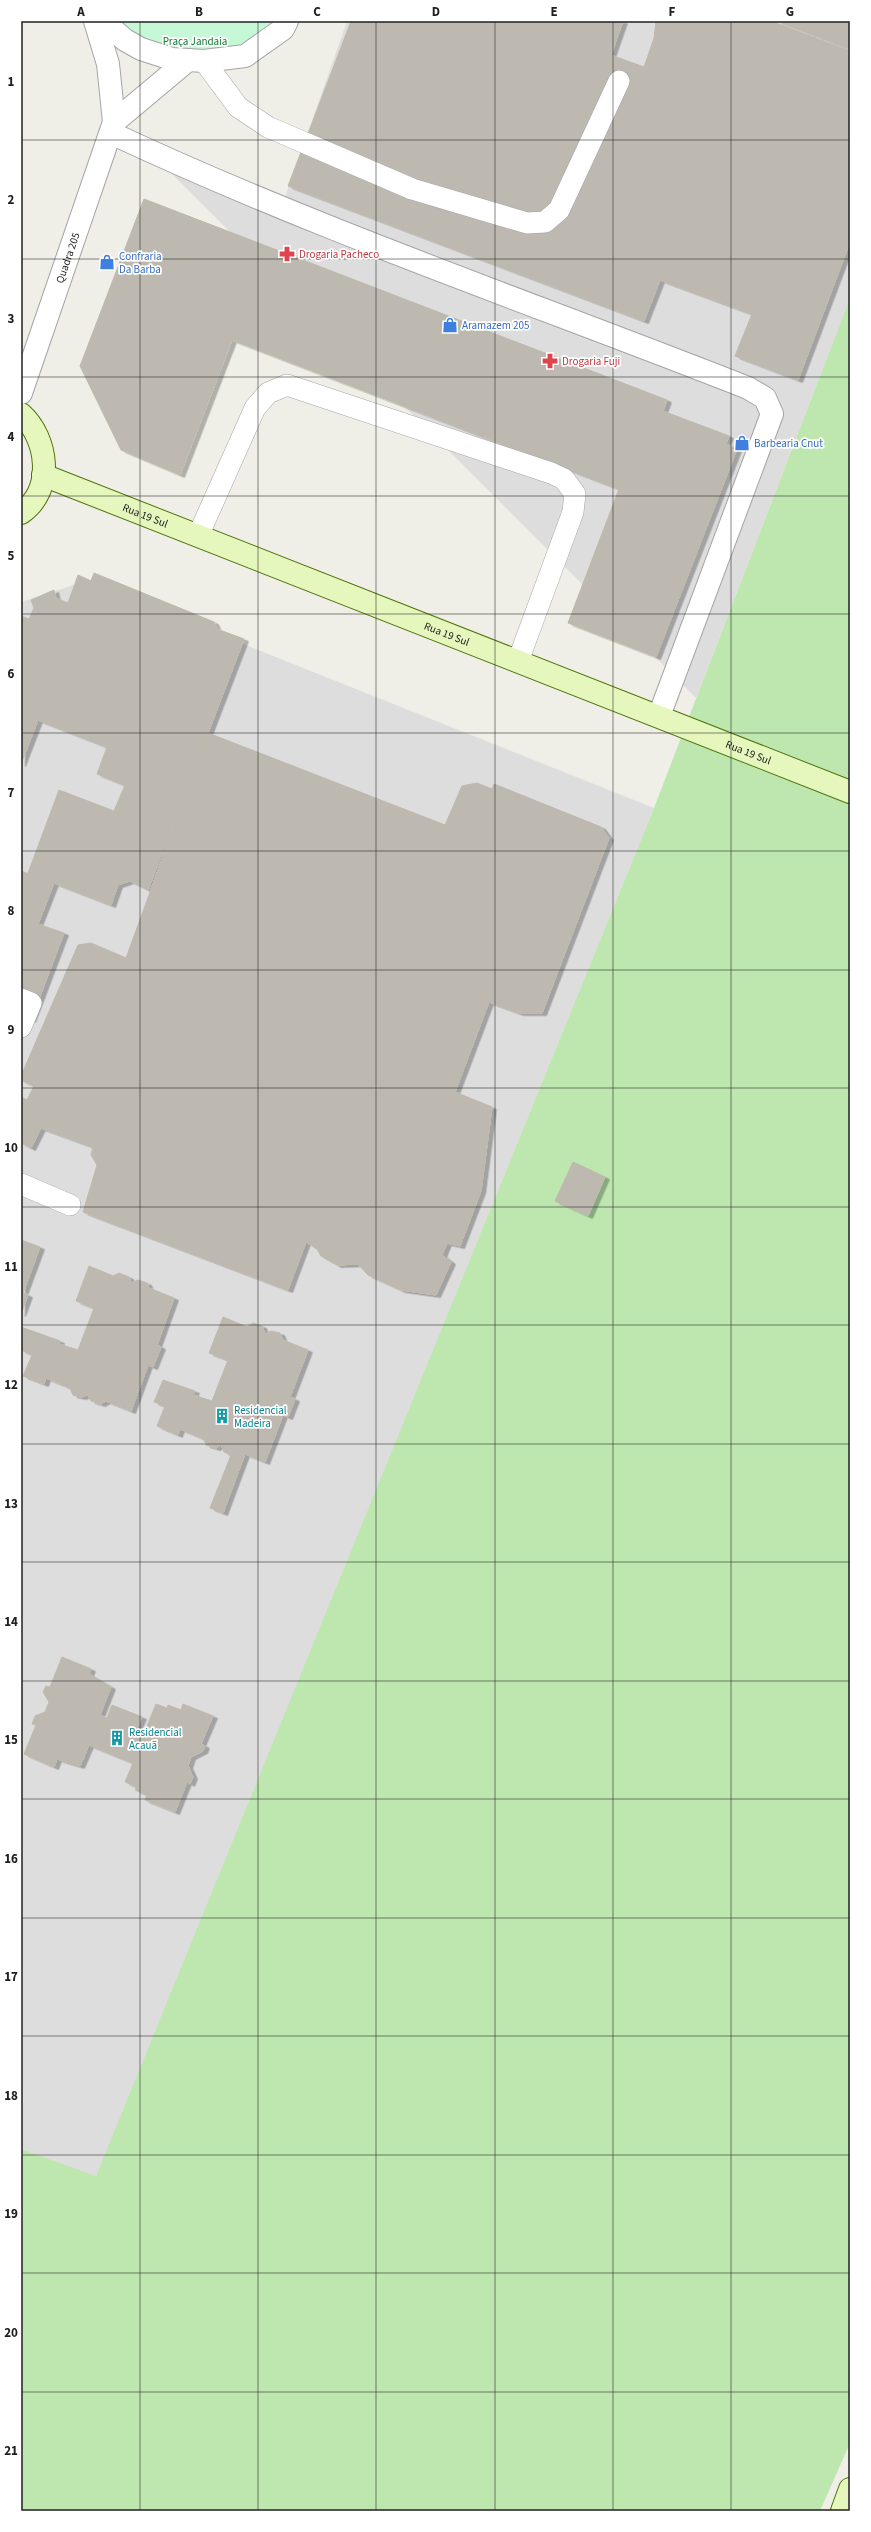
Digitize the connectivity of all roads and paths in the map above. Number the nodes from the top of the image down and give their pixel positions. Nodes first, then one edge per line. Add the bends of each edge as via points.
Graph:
1 (95, 21) edge
2 (103, 21) edge
3 (287, 21) edge
4 (196, 60) junction
5 (619, 81) dead end
6 (113, 128) junction
7 (21, 393) edge
8 (21, 414) edge
9 (44, 475) junction
10 (21, 513) edge
11 (198, 536) junction
12 (518, 661) junction
13 (659, 716) junction
14 (850, 792) edge
15 (21, 999) edge
16 (21, 1027) edge
17 (21, 1184) edge
18 (70, 1205) dead end
19 (850, 2489) edge
20 (842, 2511) edge

1 - 6 street, Quadra 205 via 108,64
2 - 4 street via 125,40 141,49 172,59
3 - 4 street via 283,29 245,56
4 - 5 lane via 238,107 268,127 412,189 527,223 545,222 559,210
4 - 6 street
6 - 7 street, Quadra 205
6 - 13 street via 199,174 337,231 571,318 748,388 765,398 772,414
8 - 9 street via 39,438 44,456
9 - 10 street via 36,494
9 - 11 street, Rua 19 Sul
11 - 12 street, Rua 19 Sul
11 - 12 lane via 255,408 268,393 287,385 550,473 564,479 575,494 573,512
12 - 13 street, Rua 19 Sul
13 - 14 street, Rua 19 Sul
15 - 16 lane via 31,1003
17 - 18 lane
19 - 20 street

